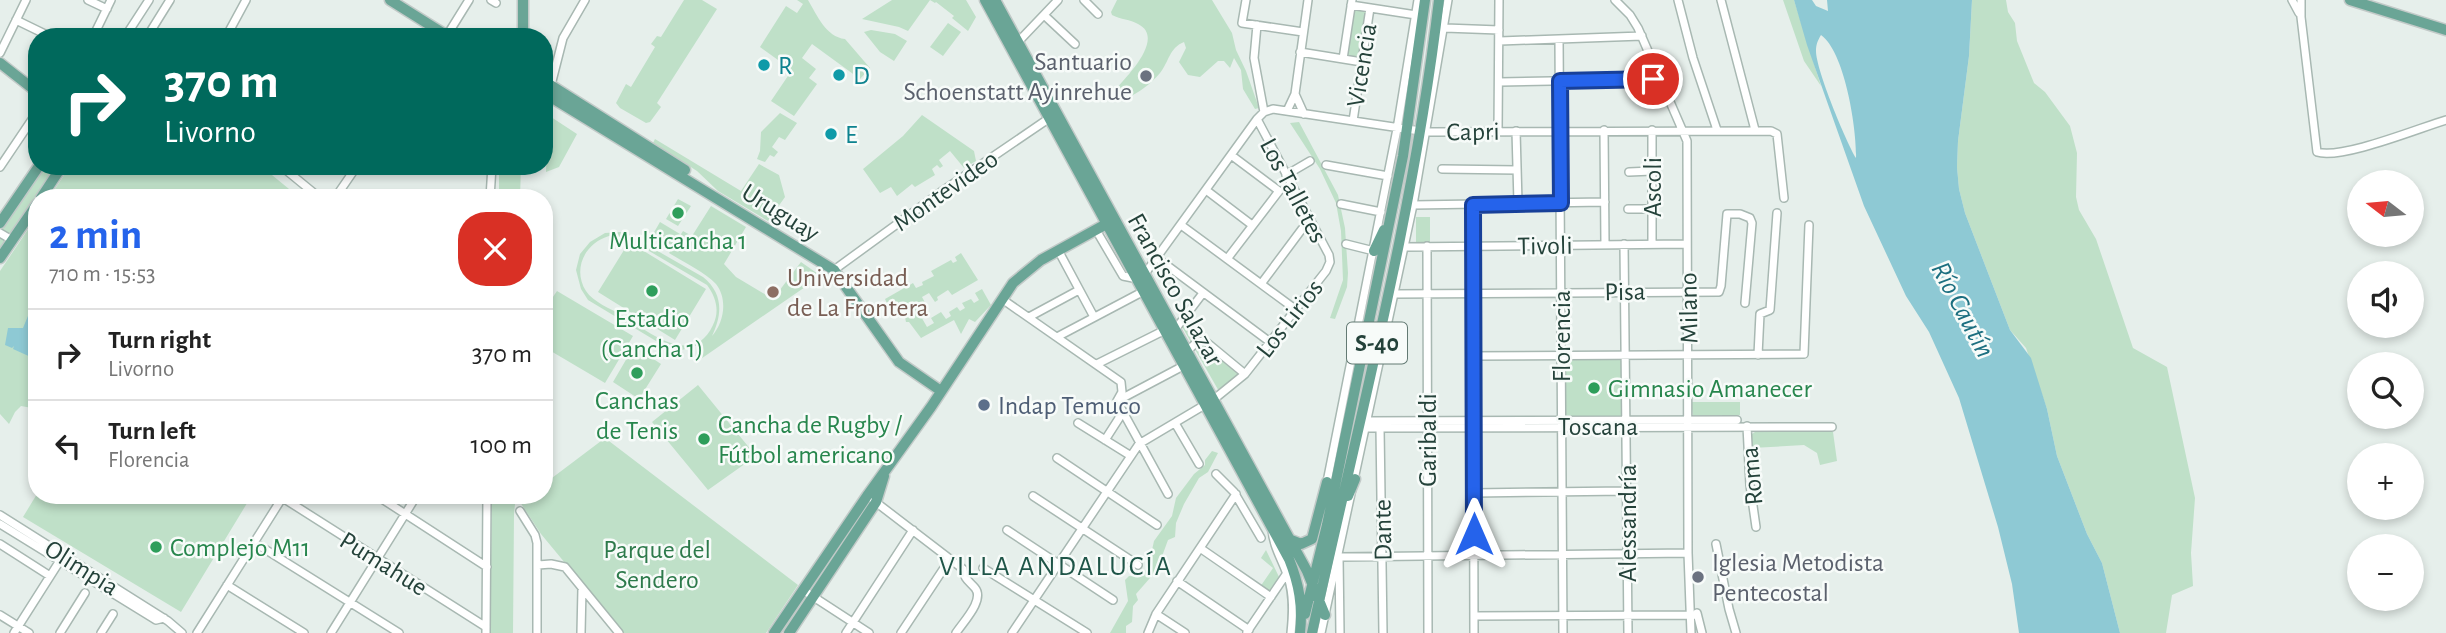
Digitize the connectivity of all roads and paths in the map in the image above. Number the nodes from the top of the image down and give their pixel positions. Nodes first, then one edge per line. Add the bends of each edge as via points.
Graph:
1 (26, 0) edge
2 (88, 0) edge
3 (111, 0) edge
4 (149, 0) edge
5 (170, 0) edge
6 (246, 0) edge
7 (390, 0) edge
8 (469, 0) edge
9 (523, 0) edge
10 (529, 0) edge
11 (585, 0) edge
12 (985, 0) edge
13 (995, 0) edge
14 (1058, 0) edge
15 (1084, 0) edge
16 (1246, 0) edge
17 (1308, 0) edge
18 (1418, 0) edge
19 (1425, 0) edge
20 (1438, 0) edge
21 (1448, 0) edge
22 (1499, 0) edge
23 (1615, 0) edge
24 (1678, 0) edge
25 (1721, 0) edge
26 (2292, 0) edge
27 (2301, 0) edge
28 (2350, 0) edge
29 (1352, 3) edge
30 (1370, 8) junction
31 (107, 9) junction
32 (1098, 14) dead end
33 (1044, 15) junction
34 (1416, 15) junction
35 (2301, 17) junction
36 (16, 20) junction
37 (1257, 25) junction
38 (32, 28) edge
39 (98, 28) edge
40 (131, 28) edge
41 (153, 28) edge
42 (231, 28) edge
43 (434, 28) edge
44 (452, 28) edge
45 (523, 28) edge
46 (529, 28) edge
47 (1445, 28) junction
48 (2446, 28) edge
49 (1499, 30) junction
50 (1303, 32) junction
51 (1642, 36) junction
52 (1559, 39) junction
53 (1500, 41) junction
54 (1018, 42) junction
55 (1075, 44) dead end
56 (0, 52) edge
57 (1300, 52) junction
58 (1343, 59) junction
59 (1362, 62) junction
60 (0, 63) edge
61 (553, 70) edge
62 (1661, 79) junction
63 (1560, 81) junction
64 (1500, 82) junction
65 (28, 85) edge
66 (553, 92) edge
67 (1295, 94) junction
68 (1412, 100) junction
69 (1287, 111) junction
70 (1264, 112) junction
71 (1304, 114) junction
72 (1053, 115) junction
73 (1257, 119) junction
74 (2446, 120) edge
75 (1353, 121) junction
76 (28, 125) edge
77 (1403, 129) junction
78 (1560, 130) junction
79 (1604, 130) junction
80 (1652, 130) junction
81 (1684, 130) junction
82 (1717, 130) junction
83 (1755, 130) junction
84 (1499, 131) junction
85 (1516, 131) junction
86 (1424, 132) junction
87 (1231, 155) junction
88 (1310, 161) dead end
89 (1326, 165) dead end
90 (0, 167) edge
91 (1442, 169) dead end
92 (1517, 170) junction
93 (1652, 171) junction
94 (1629, 172) dead end
95 (33, 175) edge
96 (292, 175) edge
97 (1286, 175) junction
98 (1388, 176) junction
99 (309, 189) edge
100 (1206, 190) junction
101 (1784, 198) dead end
102 (1605, 202) junction
103 (1517, 203) junction
104 (1561, 203) junction
105 (1341, 204) dead end
106 (1413, 205) junction
107 (1473, 205) junction
108 (1098, 209) junction
109 (1628, 209) dead end
110 (1652, 209) junction
111 (1777, 213) dead end
112 (1386, 215) junction
113 (28, 217) edge
114 (1110, 222) junction
115 (0, 223) edge
116 (1181, 225) junction
117 (1252, 225) junction
118 (1809, 225) dead end
119 (1301, 229) dead end
120 (1093, 231) junction
121 (0, 233) edge
122 (12, 240) junction
123 (1402, 242) junction
124 (1346, 244) dead end
125 (1605, 244) junction
126 (1624, 244) junction
127 (1652, 244) junction
128 (1687, 244) junction
129 (1561, 245) junction
130 (1427, 246) junction
131 (1472, 246) junction
132 (1058, 250) junction
133 (1374, 251) junction
134 (0, 258) edge
135 (1157, 258) junction
136 (1227, 259) junction
137 (1330, 262) joint
138 (834, 270) junction
139 (1141, 277) junction
140 (1261, 284) junction
141 (1079, 290) junction
142 (1687, 290) junction
143 (1144, 291) junction
144 (1625, 291) junction
145 (1203, 292) junction
146 (1561, 292) junction
147 (1394, 293) junction
148 (1427, 293) junction
149 (1473, 293) junction
150 (1002, 299) junction
151 (1745, 303) dead end
152 (1295, 309) junction
153 (1029, 317) junction
154 (1094, 317) junction
155 (1170, 330) junction
156 (1057, 337) junction
157 (1269, 342) junction
158 (1186, 352) junction
159 (1758, 355) junction
160 (1473, 356) junction
161 (1562, 356) junction
162 (1625, 356) junction
163 (1689, 356) junction
164 (1097, 364) junction
165 (1185, 365) junction
166 (954, 371) junction
167 (1245, 374) junction
168 (925, 382) junction
169 (943, 392) junction
170 (1117, 401) junction
171 (1210, 402) junction
172 (931, 407) junction
173 (1123, 412) junction
174 (1737, 419) dead end
175 (1079, 423) dead end
176 (1175, 423) junction
177 (1626, 423) junction
178 (1689, 423) junction
179 (919, 424) junction
180 (1427, 424) junction
181 (1473, 424) junction
182 (1562, 424) junction
183 (1365, 425) junction
184 (1747, 426) junction
185 (1832, 427) dead end
186 (1380, 428) junction
187 (1105, 440) junction
188 (1139, 444) junction
189 (1131, 456) junction
190 (1057, 458) dead end
191 (1199, 464) dead end
192 (1216, 474) dead end
193 (1355, 479) junction
194 (1327, 482) junction
195 (1562, 491) junction
196 (1626, 491) junction
197 (1107, 492) junction
198 (1474, 493) junction
199 (1168, 494) dead end
200 (1236, 494) junction
201 (1033, 496) dead end
202 (871, 499) junction
203 (279, 504) edge
204 (296, 504) edge
205 (390, 504) edge
206 (411, 504) edge
207 (487, 504) edge
208 (520, 511) dead end
209 (405, 514) junction
210 (0, 515) edge
211 (1332, 523) junction
212 (0, 524) edge
213 (1157, 525) dead end
214 (1756, 527) dead end
215 (1083, 528) junction
216 (1272, 529) junction
217 (913, 530) junction
218 (1007, 530) dead end
219 (1261, 538) dead end
220 (1290, 540) junction
221 (255, 542) junction
222 (0, 544) edge
223 (1716, 544) dead end
224 (1200, 548) junction
225 (1688, 553) junction
226 (1563, 554) junction
227 (1627, 554) junction
228 (1474, 555) junction
229 (1382, 556) junction
230 (1427, 556) junction
231 (1339, 557) junction
232 (62, 558) junction
233 (377, 559) junction
234 (950, 559) junction
235 (1059, 564) junction
236 (538, 565) junction
237 (1138, 565) dead end
238 (487, 567) junction
239 (983, 568) dead end
240 (1287, 573) junction
241 (50, 576) junction
242 (1177, 581) junction
243 (1313, 583) junction
244 (228, 585) junction
245 (1294, 585) junction
246 (582, 587) junction
247 (1277, 589) junction
248 (803, 590) junction
249 (85, 593) dead end
250 (813, 597) junction
251 (1271, 597) junction
252 (1320, 598) junction
253 (1034, 600) junction
254 (1113, 600) dead end
255 (351, 602) junction
256 (113, 614) dead end
257 (1156, 614) junction
258 (0, 615) edge
259 (1325, 615) junction
260 (1475, 615) junction
261 (1563, 615) junction
262 (1628, 615) junction
263 (1694, 615) junction
264 (853, 622) junction
265 (16, 630) edge
266 (486, 630) edge
267 (1248, 631) edge
268 (183, 632) edge
269 (29, 633) edge
270 (60, 633) edge
271 (101, 633) edge
272 (197, 633) edge
273 (304, 633) edge
274 (331, 633) edge
275 (399, 633) edge
276 (537, 633) edge
277 (582, 633) edge
278 (618, 633) edge
279 (774, 633) edge
280 (789, 633) edge
281 (846, 633) edge
282 (869, 633) edge
283 (901, 633) edge
284 (956, 633) edge
285 (1012, 633) edge
286 (1087, 633) edge
287 (1148, 633) edge
288 (1185, 633) edge
289 (1291, 633) edge
290 (1301, 633) edge
291 (1312, 633) edge
292 (1321, 633) edge
293 (1340, 633) edge
294 (1383, 633) edge
295 (1428, 633) edge
296 (1474, 633) edge
297 (1563, 633) edge
298 (1628, 633) edge
299 (1691, 633) edge
300 (1702, 633) edge
301 (1736, 633) edge

1 - 36 street
2 - 31 street
3 - 31 street
4 - 40 street
5 - 41 street
6 - 42 street
7 - 43 main road
8 - 44 street
9 - 45 main road
10 - 46 main road
11 - 61 street via 563,38
12 - 72 main road, Francisco Salazar
13 - 54 main road, Francisco Salazar
14 - 33 street
15 - 32 street
16 - 37 street via 1242,23
17 - 50 street
18 - 34 street
19 - 68 main road, S-40
20 - 86 main road, S-40
21 - 47 street
22 - 49 street
23 - 51 street, Milano
24 - 82 street
25 - 83 street
26 - 35 street
27 - 35 street
28 - 48 main road
29 - 30 street
29 - 58 street, Vicencia
30 - 34 street
30 - 59 street, Vicencia
31 - 39 street
33 - 54 street
33 - 55 street
34 - 77 street
35 - 74 street via 2317,152 2346,151
36 - 38 street
36 - 56 street
37 - 50 street
37 - 70 street via 1254,58
47 - 49 street
47 - 86 street
49 - 53 street
50 - 57 street
51 - 52 street
51 - 62 street, Milano
52 - 53 street
52 - 63 street, Florencia
53 - 64 street
54 - 72 main road, Francisco Salazar
57 - 58 street
57 - 67 street
58 - 59 street
59 - 75 street, Vicencia
60 - 65 main road
62 - 63 street
62 - 81 street, Milano
63 - 64 street
63 - 78 street, Florencia
64 - 84 street
66 - 138 main road, Uruguay via 669,159 709,192
67 - 69 street
67 - 71 street
68 - 77 main road, S-40
68 - 86 main road via 1413,116
69 - 70 street, Capri
69 - 71 street, Capri
70 - 73 street
71 - 75 street, Capri
72 - 108 main road, Francisco Salazar
72 - 114 main road, Francisco Salazar
72 - 138 street, Montevideo
73 - 87 street
73 - 97 street, Los Talletes
75 - 77 street, Capri
76 - 90 street
77 - 86 street, Capri
77 - 98 street
77 - 112 main road, S-40
78 - 79 street, Capri
78 - 85 street, Capri
78 - 104 street, Florencia
79 - 80 street, Capri
79 - 102 street
80 - 81 street, Capri
80 - 93 street, Ascoli
81 - 82 street, Capri
81 - 128 street, Milano
82 - 83 street, Capri
83 - 101 street via 1777,134
84 - 85 street, Capri
84 - 86 street, Capri
85 - 92 street
86 - 106 street
86 - 123 main road, S-40
87 - 100 street
87 - 117 street via 1279,191
88 - 97 street
89 - 98 street
91 - 92 street
92 - 103 street
93 - 94 street
93 - 110 street, Ascoli
95 - 115 main road
96 - 99 street
97 - 137 street, Los Talletes
98 - 112 street
100 - 116 street
100 - 117 street
102 - 104 street
102 - 125 street
103 - 104 street
103 - 107 street
104 - 129 street, Florencia
105 - 112 street
106 - 107 street
106 - 123 main road
107 - 131 street
108 - 114 main road, Francisco Salazar
108 - 120 main road
109 - 110 street
110 - 127 street, Ascoli
111 - 159 street via 1770,310 1760,314
112 - 133 main road
112 - 211 main road, S-40
113 - 122 main road
114 - 120 main road
114 - 139 main road, Francisco Salazar
116 - 135 street
116 - 136 street
117 - 136 street
118 - 159 street via 1804,354
119 - 140 street
120 - 132 main road
120 - 139 street, Francisco Salazar via 1123,276
121 - 122 street
122 - 134 main road
123 - 130 street, Tivoli
123 - 147 street
123 - 211 main road, S-40
124 - 133 street
125 - 126 street, Tivoli
125 - 129 street, Tivoli
126 - 127 street, Tivoli
126 - 144 street, Alessandría
127 - 128 street, Tivoli
128 - 142 street, Milano
129 - 131 street, Tivoli
129 - 146 street, Florencia
130 - 131 street, Tivoli
130 - 148 street, Garibaldi
131 - 149 street
132 - 141 street
132 - 150 main road via 1013,282
133 - 194 street
135 - 139 street
135 - 145 street
136 - 140 street
137 - 152 street, Los Lirios
138 - 168 main road, Uruguay via 901,365
139 - 143 main road, Francisco Salazar
139 - 155 main road, Francisco Salazar
140 - 152 street
141 - 153 street
141 - 154 street
142 - 144 street, Pisa
142 - 151 street, Pisa via 1719,292 1727,214 1740,214 1752,223
142 - 163 street, Milano
143 - 154 street
143 - 155 main road, Francisco Salazar
144 - 146 street, Pisa
144 - 162 street, Alessandría
145 - 155 street
145 - 157 street
146 - 149 street, Pisa
146 - 161 street, Florencia
147 - 148 street, Pisa
147 - 183 street
148 - 149 street, Pisa
148 - 180 street, Garibaldi
149 - 160 street
150 - 153 street
150 - 166 main road
152 - 157 street, Los Lirios
153 - 156 street
154 - 156 street
155 - 158 main road, Francisco Salazar
155 - 164 street
155 - 165 main road, Francisco Salazar
156 - 164 street
157 - 167 street, Los Lirios
158 - 167 street via 1205,341
158 - 171 main road, Francisco Salazar
159 - 163 street
160 - 161 street
160 - 181 street
161 - 162 street
161 - 182 street, Florencia
162 - 163 street
162 - 177 street, Alessandría
163 - 178 street, Milano
164 - 170 street via 1121,382
165 - 170 street
165 - 171 main road, Francisco Salazar
166 - 168 main road via 941,380
166 - 169 main road
167 - 171 street, Los Lirios
168 - 169 main road, Uruguay
168 - 172 main road
169 - 172 main road
169 - 179 main road
170 - 173 street
171 - 176 street, Los Lirios
171 - 216 main road, Francisco Salazar
171 - 220 main road, Francisco Salazar
172 - 179 main road
173 - 187 street
173 - 188 street
174 - 178 street, Toscana
175 - 187 street
176 - 188 street, Los Lirios
176 - 191 street
177 - 178 street, Toscana
177 - 182 street, Toscana
177 - 196 street, Alessandría
178 - 184 street, Toscana
178 - 225 street, Milano
179 - 202 main road
180 - 181 street, Toscana
180 - 183 street, Toscana
180 - 186 street, Toscana
180 - 230 street, Garibaldi
181 - 182 street, Toscana
181 - 198 street
182 - 195 street, Florencia
183 - 186 street, Toscana
183 - 193 street
184 - 185 street, Toscana
184 - 214 street, Roma
186 - 229 street, Dante
187 - 189 street
188 - 189 street
188 - 199 street
189 - 197 street
190 - 197 street
192 - 200 street
193 - 211 main road
193 - 231 street
194 - 211 main road
194 - 220 main road via 1312,539 1301,544
195 - 196 street
195 - 198 street
195 - 226 street, Florencia
196 - 227 street, Alessandría
197 - 213 street
197 - 215 street
198 - 228 street
200 - 219 street
200 - 224 street
201 - 215 street
202 - 217 street
202 - 248 main road
202 - 250 main road
203 - 221 street
204 - 233 street, Pumahue
205 - 209 street
206 - 209 street
207 - 238 street
208 - 236 street via 535,534
209 - 233 street
209 - 238 street
210 - 232 street, Olimpia
211 - 243 main road, S-40
211 - 252 main road, S-40
212 - 232 street, Olimpia
215 - 235 street
215 - 237 street
216 - 240 street
216 - 245 main road, Francisco Salazar via 1289,559
217 - 234 street
217 - 264 street
218 - 235 street
220 - 243 main road, Francisco Salazar
221 - 244 street
221 - 255 street
222 - 241 street
223 - 301 street
224 - 242 street
224 - 251 street
225 - 227 street
225 - 263 street, Milano
226 - 227 street
226 - 228 street
226 - 261 street, Florencia
227 - 262 street, Alessandría
228 - 230 street
228 - 260 street
229 - 230 street
229 - 231 street
229 - 294 street, Dante
230 - 295 street, Garibaldi
231 - 259 street
231 - 293 street
232 - 241 street
232 - 268 street, Olimpia
233 - 255 street
233 - 266 street, Pumahue
234 - 283 street
234 - 284 street via 963,569 979,596
235 - 253 street
235 - 254 street
236 - 246 street via 565,567
236 - 276 street
238 - 266 street
239 - 253 street
240 - 245 street
240 - 247 street
241 - 265 street
242 - 257 street
242 - 267 street
243 - 252 main road, Francisco Salazar
243 - 290 main road, S-40
244 - 272 street
244 - 273 street
245 - 247 street
245 - 289 street
245 - 290 main road, Francisco Salazar via 1302,606
246 - 277 street
246 - 278 street
247 - 251 street
248 - 250 street
248 - 279 main road
249 - 270 street
250 - 264 street
250 - 280 main road
251 - 267 street
252 - 259 main road, Francisco Salazar
252 - 291 main road, S-40
253 - 285 street
253 - 286 street
255 - 274 street
255 - 275 street
256 - 271 street
257 - 287 street
257 - 288 street
258 - 265 street
259 - 292 street
260 - 261 street
260 - 296 street
261 - 262 street
261 - 297 street, Florencia
262 - 263 street
262 - 298 street, Alessandría
263 - 299 street
263 - 300 street, Milano
264 - 281 street
264 - 282 street
265 - 269 street

